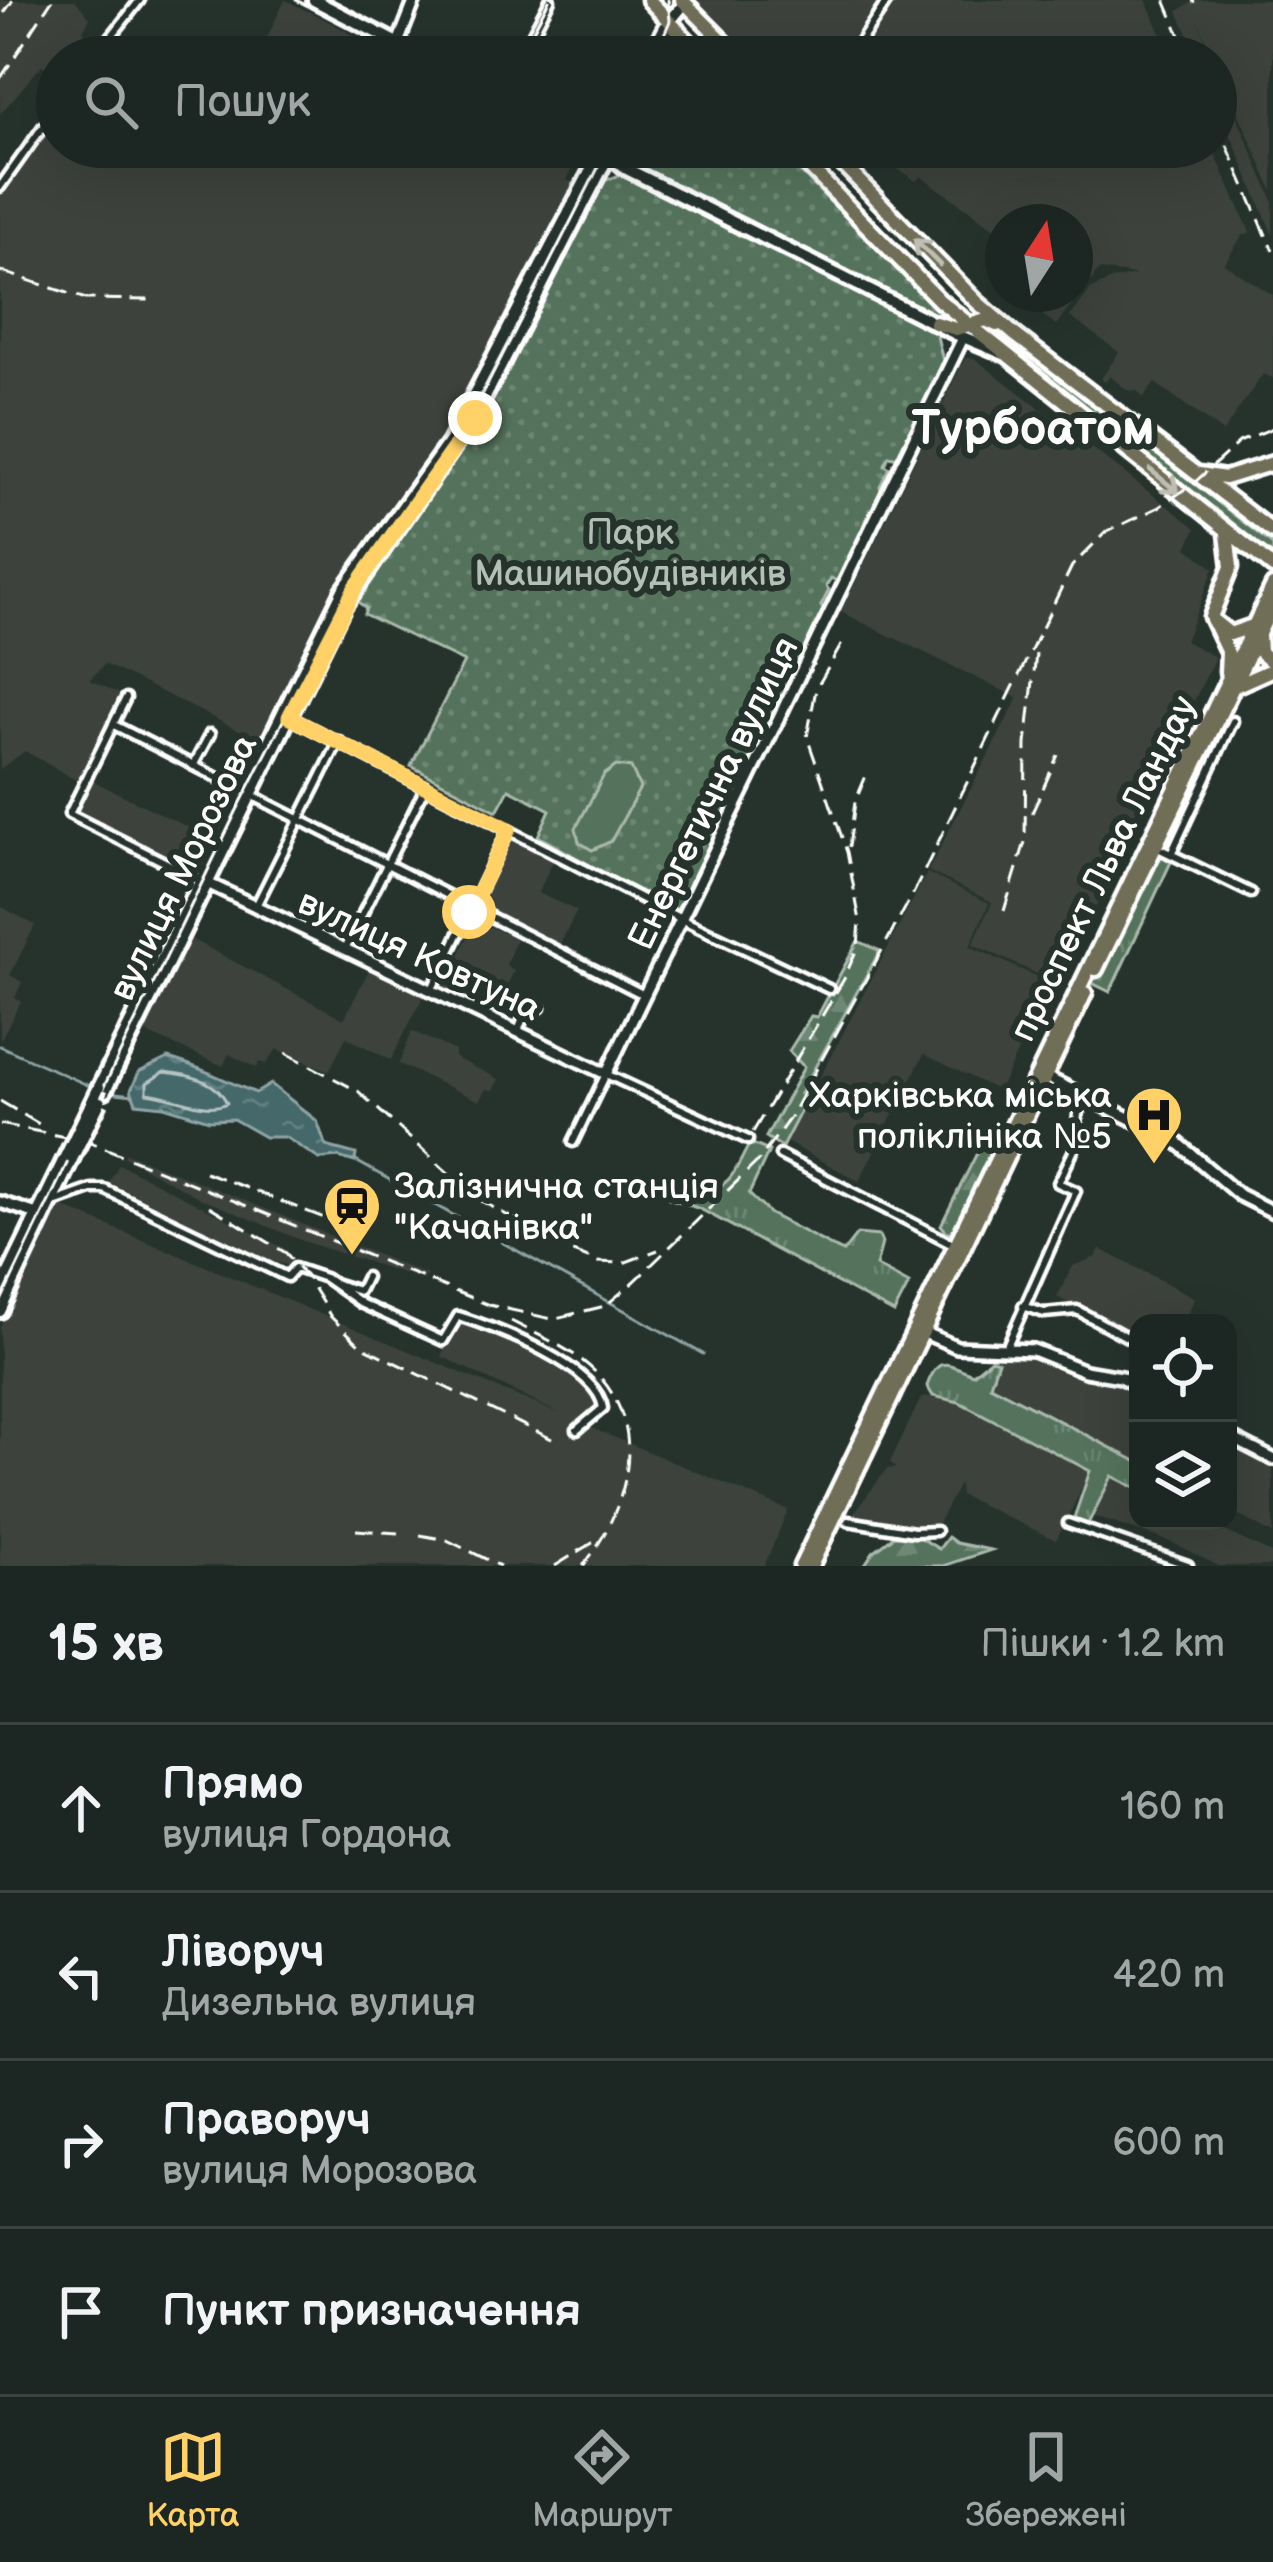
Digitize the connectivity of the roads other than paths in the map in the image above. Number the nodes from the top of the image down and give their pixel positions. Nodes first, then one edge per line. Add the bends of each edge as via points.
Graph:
1 (140, 0) edge
2 (314, 0) edge
3 (415, 0) edge
4 (550, 0) edge
5 (649, 0) edge
6 (888, 0) edge
7 (684, 1) edge
8 (666, 21) junction
9 (112, 36) edge
10 (384, 36) edge
11 (401, 36) edge
12 (531, 36) edge
13 (659, 36) edge
14 (663, 36) edge
15 (681, 36) edge
16 (718, 36) edge
17 (864, 36) edge
18 (36, 136) edge
19 (596, 168) edge
20 (602, 168) edge
21 (627, 168) edge
22 (810, 168) edge
23 (848, 170) joint
24 (0, 187) edge
25 (829, 188) junction
26 (902, 226) junction
27 (883, 244) junction
28 (934, 323) joint
29 (976, 328) junction
30 (1014, 334) junction
31 (1174, 460) junction
32 (1273, 463) edge
33 (1246, 472) junction
34 (1256, 521) junction
35 (1223, 528) junction
36 (1273, 532) edge
37 (1273, 542) edge
38 (1269, 565) edge
39 (1229, 573) junction
40 (1273, 586) edge
41 (1273, 605) edge
42 (1213, 606) junction
43 (1256, 630) junction
44 (1273, 666) edge
45 (1225, 693) junction
46 (126, 698) dead end
47 (285, 715) junction
48 (1233, 721) dead end
49 (114, 725) junction
50 (210, 734) dead end
51 (339, 741) junction
52 (193, 766) junction
53 (426, 786) junction
54 (245, 794) junction
55 (299, 821) junction
56 (509, 829) junction
57 (1152, 845) junction
58 (1171, 854) junction
59 (388, 866) junction
60 (202, 880) junction
61 (1251, 893) dead end
62 (256, 906) junction
63 (471, 908) junction
64 (681, 919) junction
65 (345, 949) junction
66 (829, 989) dead end
67 (431, 991) junction
68 (644, 995) junction
69 (540, 1008) dead end
70 (518, 1031) junction
71 (606, 1074) junction
72 (1038, 1081) junction
73 (1086, 1097) junction
74 (748, 1140) dead end
75 (573, 1142) dead end
76 (780, 1155) dead end
77 (49, 1200) junction
78 (0, 1202) edge
79 (1273, 1212) edge
80 (38, 1214) junction
81 (960, 1247) junction
82 (4, 1275) edge
83 (366, 1277) dead end
84 (330, 1282) junction
85 (0, 1291) edge
86 (1023, 1306) junction
87 (0, 1311) edge
88 (919, 1330) junction
89 (1129, 1338) edge
90 (1006, 1348) junction
91 (1129, 1382) edge
92 (577, 1430) dead end
93 (1237, 1441) edge
94 (860, 1454) junction
95 (1273, 1459) edge
96 (848, 1521) dead end
97 (1068, 1523) dead end
98 (936, 1531) dead end
99 (1188, 1565) edge
100 (801, 1566) edge
101 (811, 1566) edge

1 - 9 street
2 - 10 main road
3 - 11 street
4 - 12 street
5 - 8 main road
6 - 17 street
7 - 8 main road
7 - 16 main road
8 - 13 main road
8 - 14 main road
8 - 15 main road
18 - 24 street
19 - 47 main road, вулиця Морозова via 449,442 343,590
20 - 47 main road, вулиця Морозова via 475,418 355,588
21 - 28 main road
22 - 25 main road
23 - 25 main road
23 - 26 main road
25 - 27 main road
26 - 27 main road
30 -> 26 main road
27 - 29 main road
28 - 29 main road
29 - 30 main road
29 -> 35 main road
29 - 64 street, Енергетична вулиця
30 - 31 main road
31 - 33 main road via 1210,478
31 - 34 main road
31 - 37 main road
32 - 33 main road
33 - 34 main road via 1234,496
34 - 36 main road
35 - 38 main road
35 - 39 main road
38 - 39 main road via 1245,560
39 - 42 main road
40 - 43 main road, проспект Льва Ландау
41 - 43 main road, проспект Льва Ландау
42 - 43 main road via 1225,633
42 - 45 main road via 1229,661
43 - 44 main road
43 - 45 main road, проспект Льва Ландау
44 - 45 main road
45 - 57 main road, проспект Льва Ландау
46 - 49 street
47 - 51 street
47 - 54 main road, вулиця Морозова
48 - 58 street
49 - 52 street
49 - 60 street, вулиця Ковтуна via 69,814
50 - 52 street
51 - 53 street
51 - 55 street
52 - 54 street
53 - 56 street
53 - 59 street
54 - 55 street
54 - 60 main road, вулиця Морозова
55 - 59 street
55 - 62 street
56 - 63 street
56 - 64 street
57 - 58 street
57 - 72 main road, проспект Льва Ландау
58 - 61 street
59 - 63 street
59 - 65 street
60 - 62 street, вулиця Ковтуна
60 - 77 main road, вулиця Морозова, bridge
62 - 65 street, вулиця Ковтуна
63 - 67 street
63 - 68 street
64 - 66 street
64 - 68 street, Енергетична вулиця
65 - 67 street, вулиця Ковтуна
67 - 70 street, вулиця Ковтуна
68 - 71 street, Енергетична вулиця
69 - 70 street via 529,1003
70 - 71 street, вулиця Ковтуна
71 - 74 street, вулиця Ковтуна
71 - 75 street, Енергетична вулиця
72 - 73 street
72 - 81 main road, проспект Льва Ландау
73 - 79 street via 1180,1144 1239,1195
73 - 86 street via 1058,1183 1076,1191
76 - 81 street
77 - 80 main road, вулиця Морозова
77 - 84 street via 104,1189 287,1277 295,1268
77 - 87 main road, вулиця Морозова
78 - 80 street
80 - 82 main road, вулиця Морозова
81 - 88 main road, проспект Льва Ландау
82 - 85 main road, вулиця Морозова
83 - 84 street via 359,1291
84 - 92 street via 443,1341 461,1316 577,1371 604,1404
86 - 89 street via 1077,1310
86 - 90 street
88 - 90 street via 962,1348
88 - 94 main road, проспект Льва Ландау
90 - 91 street
93 - 95 street
94 - 100 main road, проспект Льва Ландау
94 - 101 main road, проспект Льва Ландау
96 - 98 street
97 - 99 street

